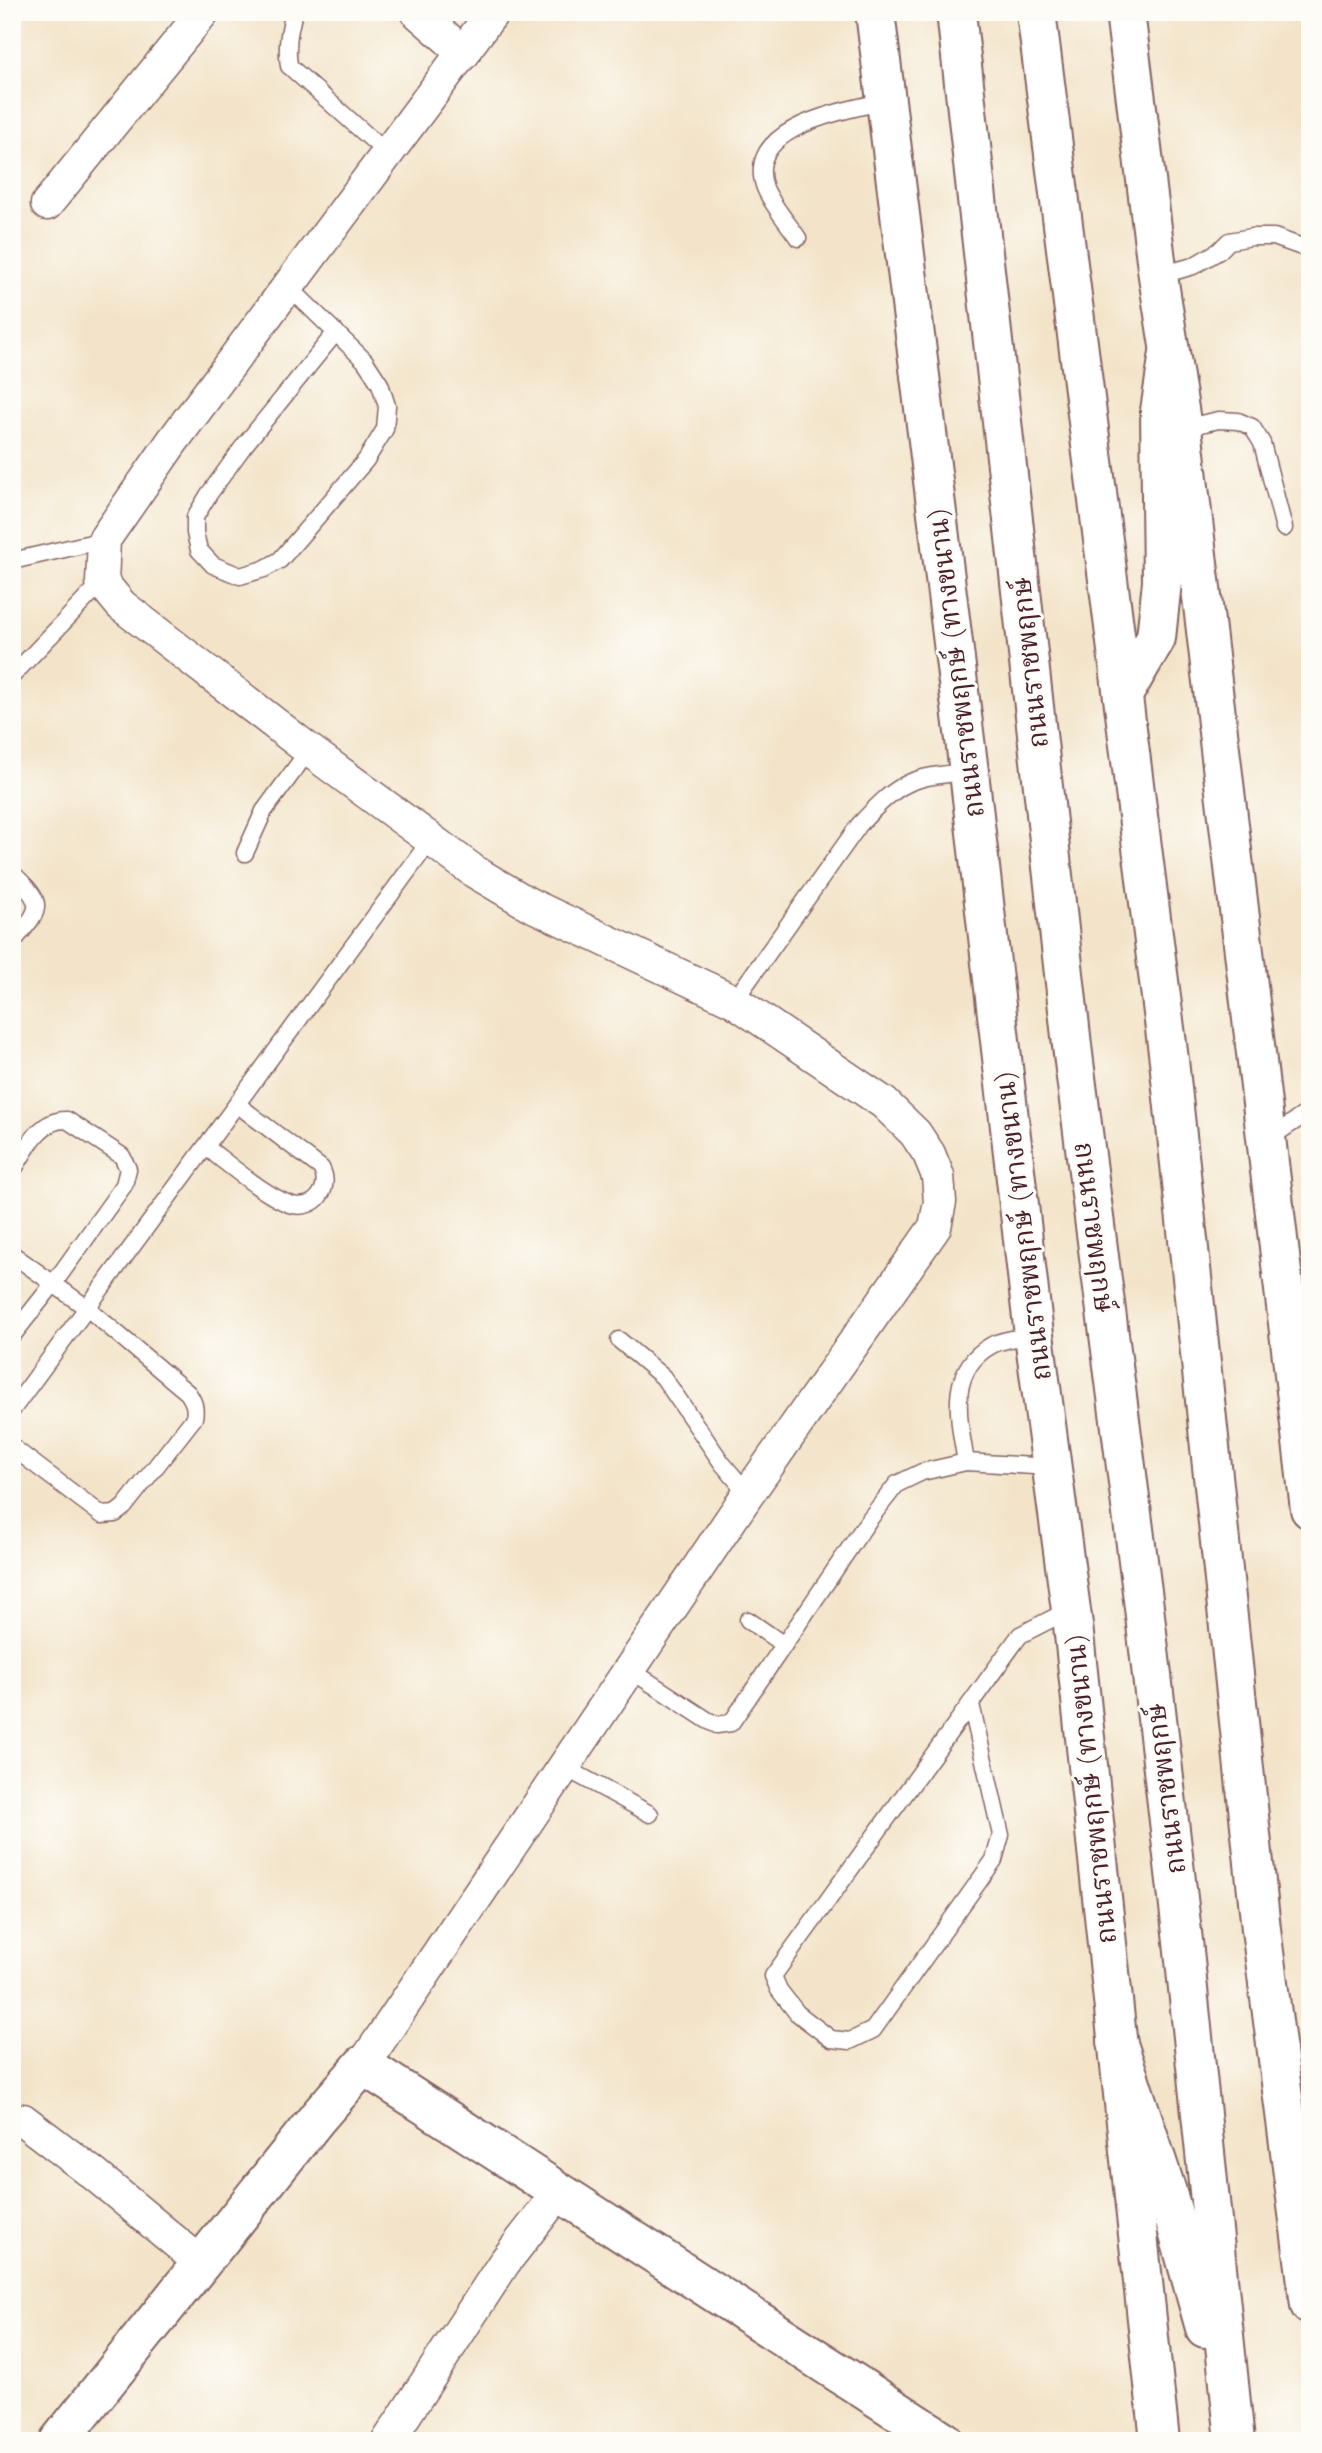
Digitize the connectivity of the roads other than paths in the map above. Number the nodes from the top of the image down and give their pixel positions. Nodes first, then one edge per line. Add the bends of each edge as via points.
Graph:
1 (203, 12) edge
2 (294, 12) edge
3 (417, 12) edge
4 (493, 12) edge
5 (875, 12) edge
6 (956, 12) edge
7 (1036, 12) edge
8 (1125, 12) edge
9 (464, 53) junction
10 (886, 101) junction
11 (388, 154) junction
12 (47, 204) dead end
13 (798, 238) dead end
14 (1299, 246) dead end
15 (1158, 276) junction
16 (289, 287) junction
17 (336, 332) junction
18 (1168, 354) junction
19 (1182, 428) junction
20 (1284, 528) dead end
21 (104, 540) junction
22 (12, 561) edge
23 (102, 582) junction
24 (12, 676) edge
25 (1123, 695) junction
26 (309, 750) junction
27 (969, 772) junction
28 (430, 841) junction
29 (245, 853) dead end
30 (12, 873) edge
31 (12, 943) edge
32 (734, 1001) junction
33 (238, 1105) junction
34 (1310, 1111) edge
35 (1266, 1140) junction
36 (206, 1147) junction
37 (12, 1172) edge
38 (12, 1254) edge
39 (54, 1283) junction
40 (87, 1308) junction
41 (1034, 1335) junction
42 (12, 1336) edge
43 (619, 1340) dead end
44 (12, 1409) edge
45 (12, 1447) edge
46 (966, 1462) junction
47 (1051, 1467) junction
48 (748, 1494) junction
49 (1310, 1509) edge
50 (1071, 1609) junction
51 (748, 1620) dead end
52 (784, 1645) junction
53 (629, 1669) junction
54 (971, 1704) junction
55 (564, 1767) junction
56 (650, 1814) dead end
57 (1117, 2041) junction
58 (363, 2065) junction
59 (23, 2120) dead end
60 (560, 2191) junction
61 (201, 2263) junction
62 (1310, 2305) edge
63 (1230, 2403) junction
64 (59, 2441) edge
65 (388, 2441) edge
66 (944, 2441) edge
67 (1160, 2441) edge
68 (1235, 2441) edge

1 - 12 street
2 - 11 lane via 286,52 289,66
3 - 9 street
4 - 9 street
5 - 10 main road, ถนนราชพฤกษ์ (ทางขนาน)
6 - 63 main road, ถนนราชพฤกษ์ via 1073,1054 1181,1927
7 - 25 main road
8 - 15 main road
9 - 11 street
10 - 13 lane via 807,121 767,150 765,187
10 - 27 main road, ถนนราชพฤกษ์ (ทางขนาน)
11 - 16 street
14 - 15 lane via 1273,237 1229,241 1194,266
15 - 18 main road
16 - 17 lane
16 - 21 street
17 - 17 lane via 380,384 387,406 385,429 366,460 280,560 240,576 213,565 199,550 195,517 243,447
18 - 19 main road
18 - 25 main road via 1160,411 1162,582 1156,638
19 - 20 lane via 1219,420 1252,427 1262,443
19 - 35 main road
21 - 22 lane
21 - 23 street
23 - 24 lane
23 - 26 street via 121,605
25 - 62 main road via 1170,1060 1261,1929
26 - 28 street
26 - 29 lane via 264,811
27 - 32 lane via 929,775 905,783 883,799 859,825
27 - 41 main road, ถนนราชพฤกษ์ (ทางขนาน)
28 - 32 street via 529,904
28 - 33 lane
30 - 31 lane via 35,895 37,906
32 - 48 street via 884,1102 929,1154 938,1176 940,1202 935,1227
33 - 36 lane
33 - 36 lane via 321,1168 326,1177 319,1198 307,1205 294,1205 275,1197
34 - 35 lane
35 - 49 main road
36 - 40 lane
37 - 39 lane via 39,1132 56,1120 67,1120 122,1156 128,1169 124,1185
38 - 39 lane
39 - 40 lane
39 - 42 lane
40 - 44 lane
40 - 45 lane via 188,1393 194,1403 194,1418 115,1514 102,1515
41 - 46 lane via 993,1344 961,1377 958,1404
41 - 47 main road, ถนนราชพฤกษ์ (ทางขนาน)
43 - 48 lane via 663,1377
46 - 47 lane
46 - 52 lane via 922,1472 897,1484
47 - 50 main road, ถนนราชพฤกษ์ (ทางขนาน)
48 - 53 street
50 - 54 lane via 1020,1635
50 - 57 main road, ถนนราชพฤกษ์ (ทางขนาน)
51 - 52 lane
52 - 53 lane via 731,1723 725,1725 708,1720
53 - 55 street
54 - 54 lane via 773,1976 797,2013 831,2039 850,2041 873,2030 994,1860 1001,1835
55 - 56 lane
55 - 58 street
57 - 63 main road
57 - 67 main road, ถนนราชพฤกษ์ (ทางขนาน)
58 - 60 main road
58 - 61 main road
59 - 61 street
60 - 65 street via 504,2263
60 - 66 main road
61 - 64 main road
63 - 68 main road, ถนนราชพฤกษ์

